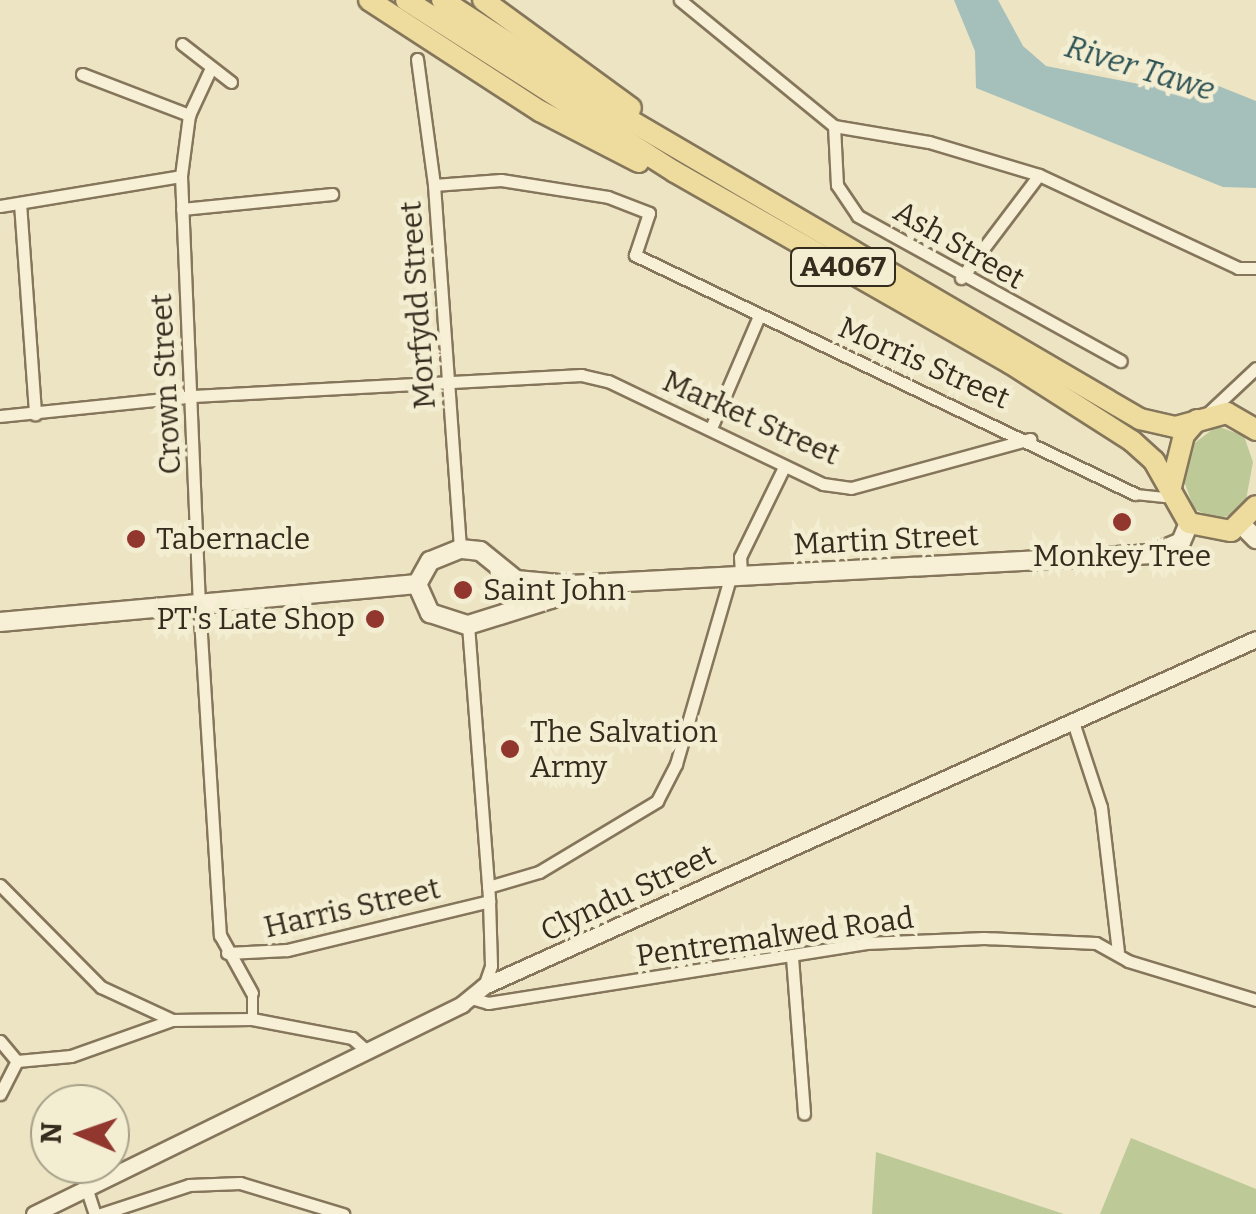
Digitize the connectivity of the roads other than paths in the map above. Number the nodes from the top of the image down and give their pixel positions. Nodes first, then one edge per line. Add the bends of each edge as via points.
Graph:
1 (369, 0) edge
2 (406, 0) edge
3 (442, 0) edge
4 (483, 0) edge
5 (680, 0) edge
6 (182, 44) dead end
7 (417, 59) dead end
8 (210, 70) junction
9 (82, 74) dead end
10 (230, 82) dead end
11 (189, 115) junction
12 (834, 126) junction
13 (693, 156) junction
14 (675, 172) junction
15 (1039, 175) junction
16 (181, 176) junction
17 (434, 185) junction
18 (332, 194) dead end
19 (20, 203) junction
20 (0, 206) edge
21 (182, 209) junction
22 (1256, 268) edge
23 (961, 278) junction
24 (759, 316) junction
25 (1121, 361) dead end
26 (1256, 368) edge
27 (448, 378) junction
28 (193, 396) junction
29 (36, 414) junction
30 (0, 416) edge
31 (1202, 417) junction
32 (711, 428) junction
33 (1256, 430) edge
34 (1030, 439) junction
35 (784, 467) junction
36 (1173, 492) junction
37 (1136, 494) joint
38 (1256, 506) edge
39 (1189, 523) junction
40 (1249, 532) edge
41 (460, 549) junction
42 (736, 575) junction
43 (516, 580) junction
44 (418, 584) junction
45 (570, 584) junction
46 (199, 603) junction
47 (511, 606) junction
48 (0, 622) edge
49 (468, 625) junction
50 (1256, 640) edge
51 (1073, 722) junction
52 (0, 884) edge
53 (488, 887) junction
54 (489, 901) junction
55 (1118, 951) junction
56 (227, 953) junction
57 (792, 957) junction
58 (484, 986) junction
59 (252, 993) joint
60 (471, 998) junction
61 (1256, 1000) edge
62 (252, 1019) junction
63 (172, 1020) junction
64 (0, 1041) edge
65 (366, 1050) junction
66 (16, 1061) junction
67 (0, 1094) edge
68 (804, 1114) dead end
69 (86, 1187) junction
70 (34, 1214) edge
71 (98, 1214) edge
72 (343, 1214) edge

1 - 14 main road via 605,148
2 - 14 main road, A4067
3 - 13 main road, A4067
4 - 13 main road
5 - 12 street
6 - 8 street
7 - 17 street, Morfydd Street
8 - 10 street
8 - 11 street, Crown Street
9 - 11 street
11 - 16 street, Crown Street
12 - 15 street via 930,142
12 - 23 street, Ash Street via 837,185 858,216
13 - 31 main road, A4067 via 1140,419 1176,427
14 - 36 main road, A4067 via 1010,363 1132,441
15 - 22 street via 1238,268
15 - 23 street
16 - 19 street
16 - 21 street, Crown Street
17 - 24 street, Morris Street via 500,180 608,197 649,213 635,255
17 - 27 street, Morfydd Street
18 - 21 street
19 - 20 street
19 - 29 street
21 - 28 street, Crown Street
23 - 25 street, Ash Street
24 - 32 street
24 - 34 street, Morris Street
26 - 31 street
27 - 28 street, Market Street
27 - 32 street, Market Street via 581,374
27 - 41 street, Morfydd Street
28 - 29 street, Market Street
28 - 46 street, Crown Street
29 - 30 street, Market Street
31 - 33 main road via 1234,415
31 - 36 main road via 1184,435
32 - 35 street, Market Street
34 - 35 street, Market Street via 851,488
34 - 37 street, Morris Street
35 - 42 street
36 - 37 street
36 - 39 main road
38 - 40 main road
39 - 40 main road
39 - 42 main road, Martin Street via 1181,542 1152,554
41 - 43 main road via 480,551
41 - 44 main road via 430,561
42 - 45 main road, Martin Street
42 - 53 street via 676,764 657,801 539,872
43 - 45 main road
43 - 47 main road
44 - 46 main road
44 - 49 main road via 430,613
45 - 47 main road via 551,599
46 - 48 main road
46 - 56 street, Crown Street via 220,935
47 - 49 main road via 499,618
49 - 53 street
50 - 51 street, Clyndu Street
51 - 55 street via 1101,808
51 - 58 street, Clyndu Street
52 - 63 street via 101,986
53 - 54 street
54 - 56 street, Harris Street via 287,950
54 - 58 street via 491,966
55 - 57 street, Pentremalwed Road via 1096,943 984,938 866,943
55 - 61 street, Pentremalwed Road via 1128,961
56 - 59 street, Crown Street
57 - 60 street, Pentremalwed Road via 488,1003
57 - 68 street
58 - 60 street, Clyndu Street
59 - 62 street
60 - 65 street, Clyndu Street
62 - 63 street
62 - 65 street via 352,1038
63 - 66 street via 72,1056
64 - 66 street
65 - 69 street, Clyndu Street
66 - 67 street
69 - 70 street, Clyndu Street
69 - 71 street
71 - 72 street via 189,1185 240,1183

